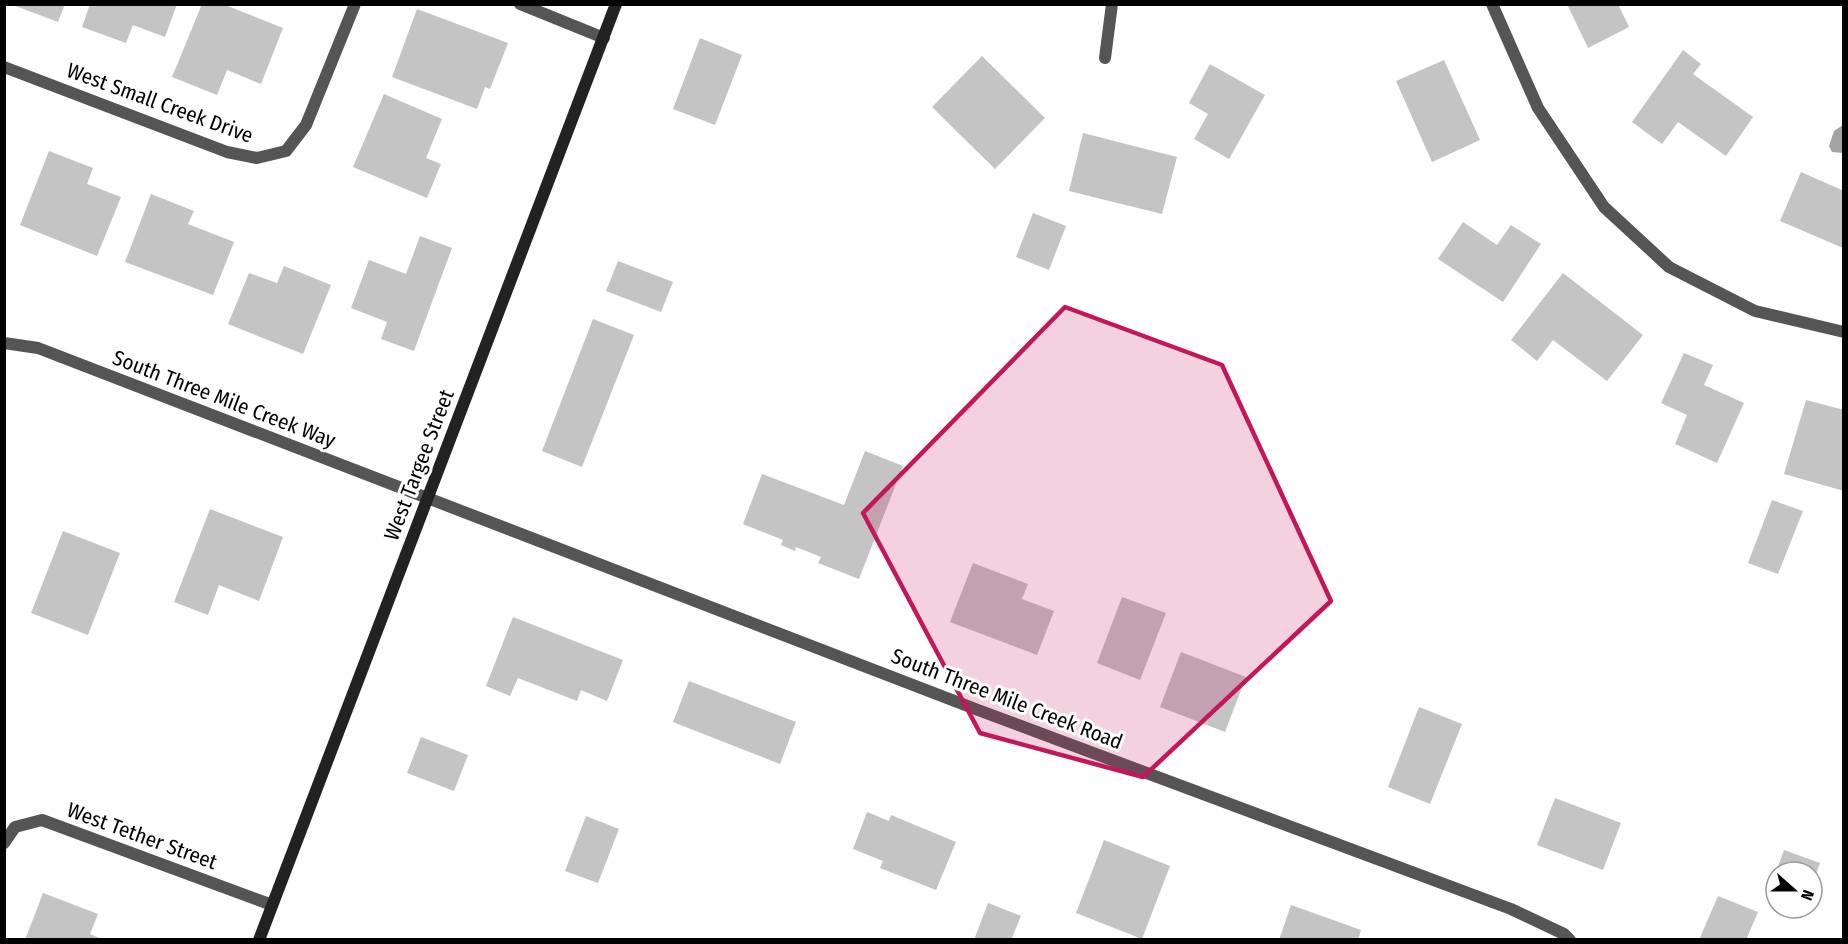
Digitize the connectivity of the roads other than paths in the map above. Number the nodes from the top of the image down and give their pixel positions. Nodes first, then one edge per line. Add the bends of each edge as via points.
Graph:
1 (356, 4) edge
2 (520, 4) edge
3 (616, 4) edge
4 (1112, 4) edge
5 (1492, 4) edge
6 (604, 38) junction
7 (1105, 58) dead end
8 (4, 67) edge
9 (1844, 332) edge
10 (4, 343) edge
11 (428, 498) junction
12 (4, 843) edge
13 (272, 905) junction
14 (259, 939) edge
15 (1570, 939) edge

1 - 8 street, West Small Creek Drive via 306,125 286,151 257,158 227,152
2 - 6 street
3 - 6 street, West Targee Street
4 - 7 street
5 - 9 street via 1538,108 1604,207 1678,272 1755,311
6 - 11 street, West Targee Street
10 - 11 street, South Three Mile Creek Way via 38,348
11 - 13 street, West Targee Street
11 - 15 street, South Three Mile Creek Road via 978,710 1511,909
12 - 13 street, West Tether Street via 15,827 42,820
13 - 14 street, West Targee Street

